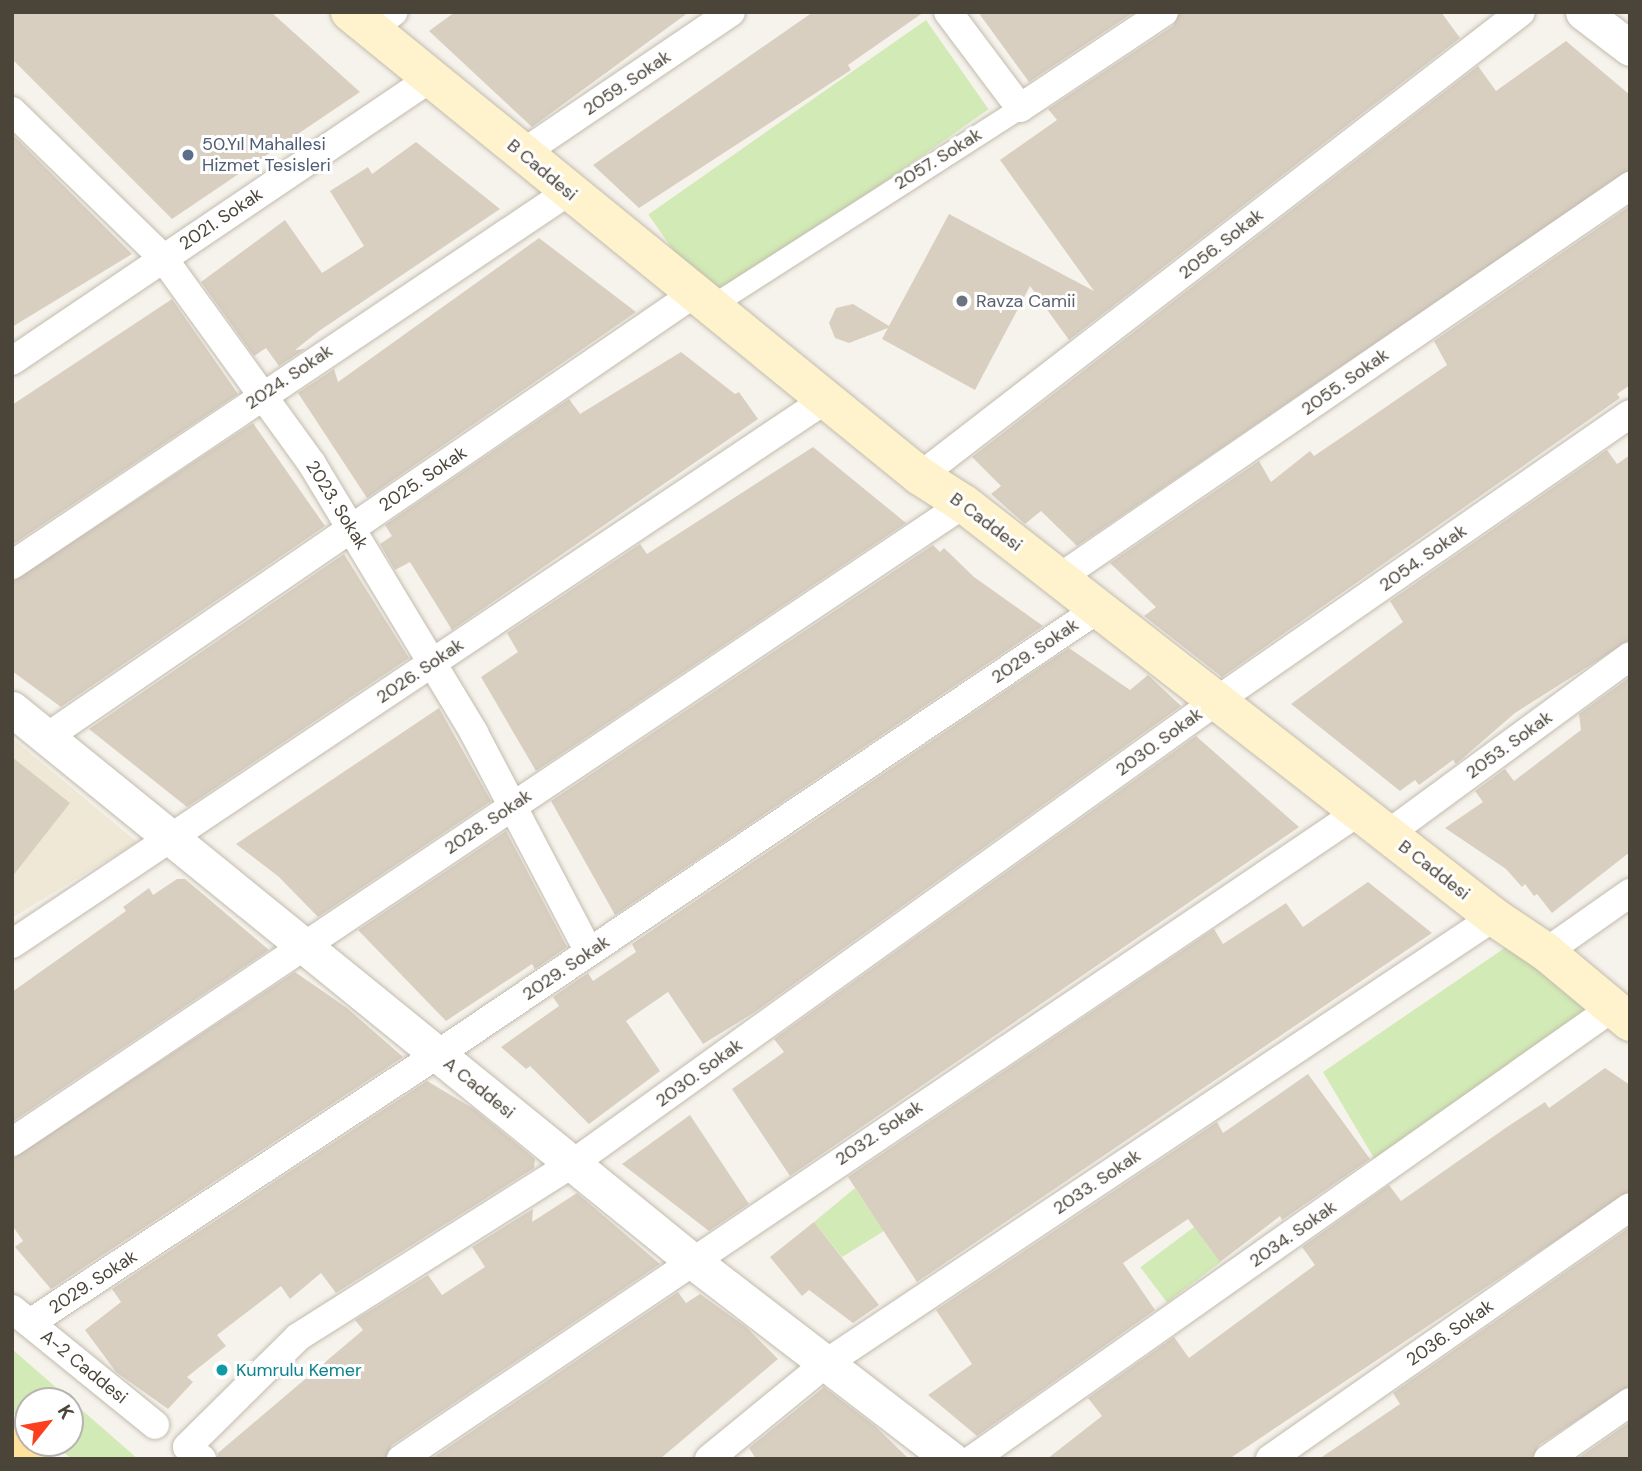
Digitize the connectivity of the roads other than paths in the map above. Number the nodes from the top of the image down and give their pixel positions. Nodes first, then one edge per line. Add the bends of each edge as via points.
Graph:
1 (731, 12) edge
2 (948, 12) edge
3 (1164, 12) edge
4 (1521, 12) edge
5 (1583, 12) edge
6 (371, 18) edge
7 (1630, 48) edge
8 (431, 78) junction
9 (1020, 108) junction
10 (12, 111) edge
11 (523, 153) junction
12 (1630, 186) edge
13 (568, 192) junction
14 (163, 258) junction
15 (703, 300) junction
16 (12, 361) edge
17 (263, 393) junction
18 (828, 398) junction
19 (1630, 414) edge
20 (920, 476) junction
21 (964, 504) junction
22 (351, 528) junction
23 (12, 565) edge
24 (1059, 578) junction
25 (1098, 608) junction
26 (1630, 656) edge
27 (432, 663) junction
28 (1215, 702) junction
29 (12, 709) edge
30 (47, 737) junction
31 (513, 805) junction
32 (1374, 823) junction
33 (172, 838) junction
34 (1630, 893) edge
35 (1494, 917) junction
36 (12, 944) edge
37 (302, 946) junction
38 (589, 952) junction
39 (1546, 952) junction
40 (1621, 1015) edge
41 (438, 1055) junction
42 (12, 1142) edge
43 (572, 1164) junction
44 (1630, 1206) edge
45 (690, 1259) junction
46 (21, 1316) edge
47 (825, 1364) junction
48 (1630, 1402) edge
49 (155, 1425) dead end
50 (12, 1447) edge
51 (741, 1449) edge
52 (195, 1453) edge
53 (27, 1459) edge
54 (401, 1459) edge
55 (709, 1459) edge
56 (951, 1459) edge
57 (973, 1459) edge
58 (1270, 1459) edge
59 (1548, 1459) edge

1 - 11 street, 2059. Sokak
2 - 9 street
3 - 9 street, 2057. Sokak
4 - 20 street, 2056. Sokak
5 - 7 street
6 - 8 main road, B Caddesi
8 - 11 main road, B Caddesi
8 - 14 street, 2021. Sokak
9 - 15 street, 2057. Sokak
10 - 14 street, 2023. Sokak
11 - 13 main road, B Caddesi
12 - 24 street, 2055. Sokak
13 - 15 main road, B Caddesi
13 - 17 street, 2024. Sokak
14 - 16 street, 2021. Sokak
14 - 17 street, 2023. Sokak
15 - 18 main road, B Caddesi
15 - 22 street, 2025. Sokak
17 - 22 street, 2023. Sokak
17 - 23 street, 2024. Sokak
18 - 20 main road, B Caddesi
18 - 27 street, 2026. Sokak
19 - 28 street, 2054. Sokak
20 - 21 main road, B Caddesi
21 - 24 main road, B Caddesi
21 - 31 street, 2028. Sokak
22 - 27 street, 2023. Sokak
22 - 30 street, 2025. Sokak
24 - 25 main road, B Caddesi
25 - 28 main road, B Caddesi
25 - 38 street, 2029. Sokak
26 - 32 street, 2053. Sokak
27 - 31 street, 2023. Sokak
27 - 33 street, 2026. Sokak
28 - 32 main road, B Caddesi
28 - 43 street, 2030. Sokak
29 - 30 street, A Caddesi
30 - 33 street, A Caddesi
31 - 37 street, 2028. Sokak
31 - 38 street, 2023. Sokak
32 - 35 main road, B Caddesi
32 - 45 street, 2032. Sokak
33 - 36 street, 2026. Sokak
33 - 37 street, A Caddesi
34 - 39 street
35 - 39 main road, B Caddesi
35 - 47 street, 2033. Sokak
37 - 41 street, A Caddesi
37 - 42 street, 2028. Sokak
38 - 41 street, 2029. Sokak
39 - 40 main road, B Caddesi
40 - 57 street, 2034. Sokak
41 - 43 street, A Caddesi
41 - 46 street, 2029. Sokak
43 - 45 street, A Caddesi
43 - 52 street, 2030. Sokak via 298,1337
44 - 58 street, 2036. Sokak
45 - 47 street, A Caddesi
45 - 54 street, 2032. Sokak
46 - 49 street, A-2 Caddesi
47 - 51 street, 2033. Sokak
47 - 56 street, A Caddesi
48 - 59 street
50 - 53 main road
51 - 55 street, 2033. Sokak

